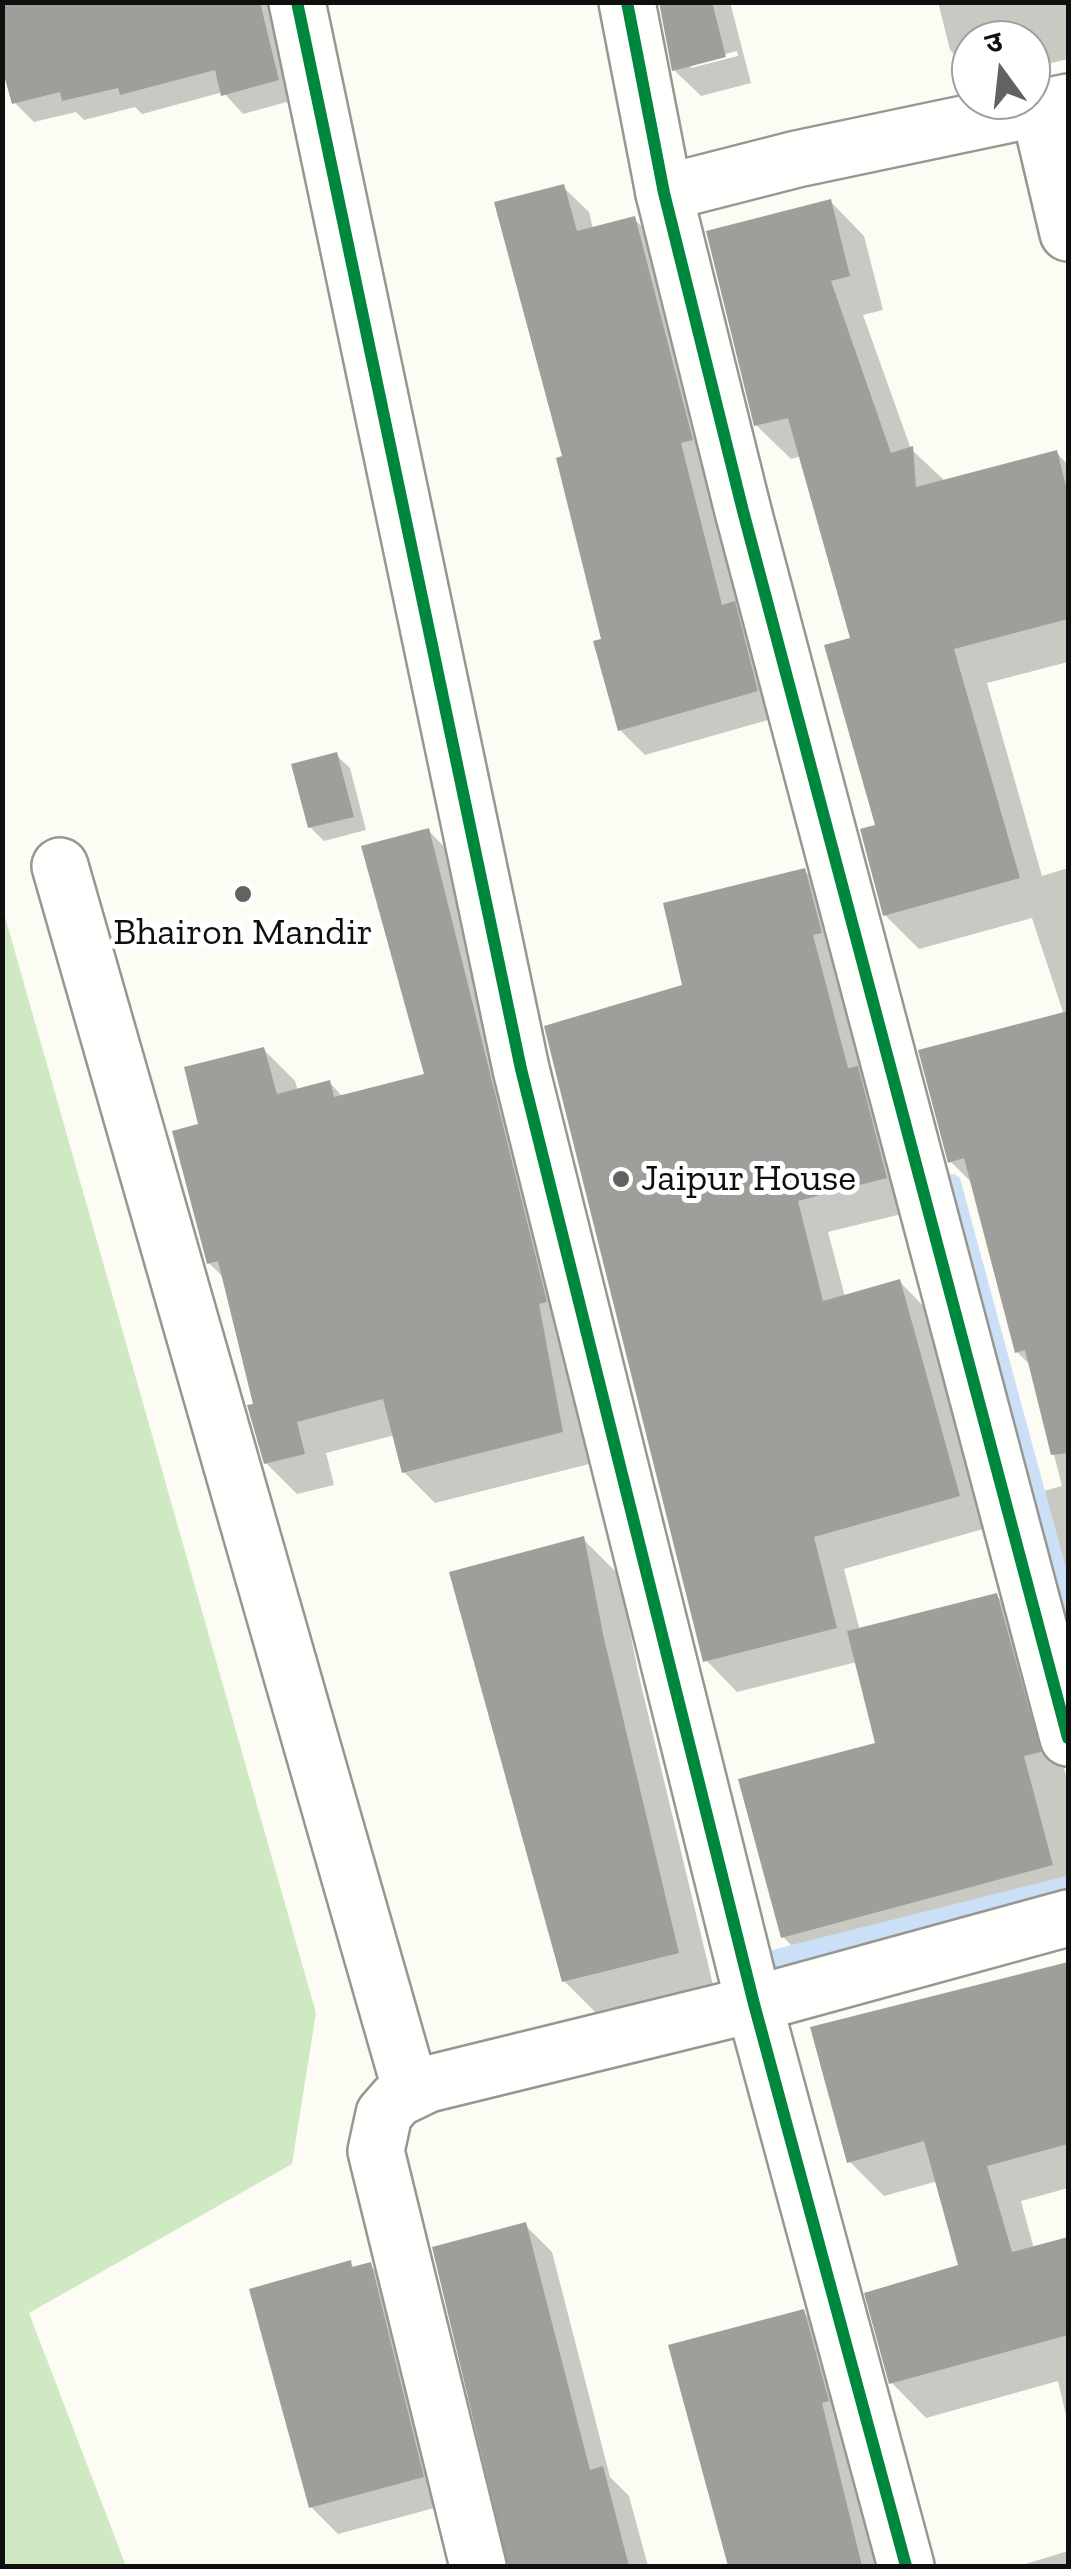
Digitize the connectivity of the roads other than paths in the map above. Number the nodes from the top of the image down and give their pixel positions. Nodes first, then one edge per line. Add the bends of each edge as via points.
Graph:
1 (297, 2) edge
2 (627, 2) edge
3 (1054, 106) edge
4 (664, 193) junction
5 (1068, 233) edge
6 (60, 866) dead end
7 (1068, 1738) edge
8 (1068, 1918) edge
9 (754, 2004) junction
10 (411, 2092) junction
11 (478, 2566) edge
12 (906, 2566) edge

1 - 9 street via 521,1069
2 - 4 street
3 - 4 street
3 - 5 street
4 - 7 street
6 - 10 street
8 - 9 street
9 - 10 street
9 - 12 street
10 - 11 street via 384,2114 376,2151

